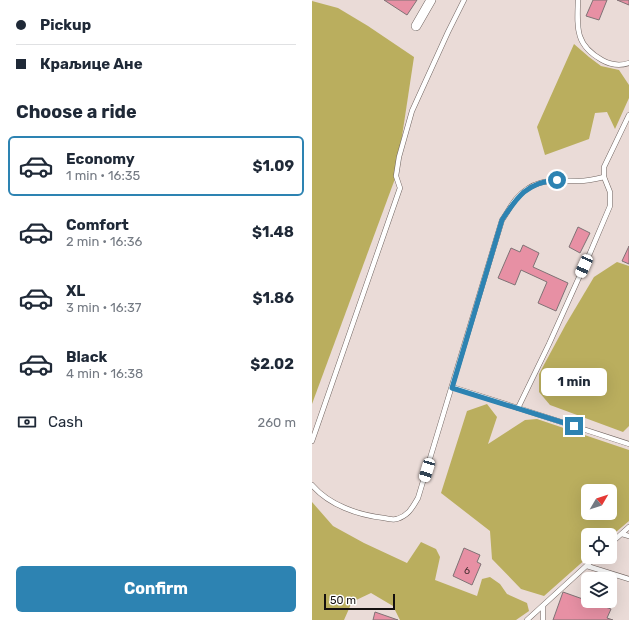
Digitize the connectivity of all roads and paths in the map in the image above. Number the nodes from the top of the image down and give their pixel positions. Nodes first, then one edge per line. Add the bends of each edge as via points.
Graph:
1 (431, 0) edge
2 (464, 0) edge
3 (578, 0) edge
4 (416, 26) dead end
5 (629, 62) edge
6 (629, 115) edge
7 (604, 177) junction
8 (452, 388) junction
9 (518, 408) junction
10 (312, 441) edge
11 (629, 444) edge
12 (312, 485) edge
13 (629, 527) edge
14 (622, 534) junction
15 (629, 536) edge
16 (617, 538) edge
17 (587, 566) joint
18 (629, 579) edge
19 (543, 606) junction
20 (527, 620) edge
21 (543, 620) edge

1 - 4 street
2 - 10 lane via 412,111 399,156 396,176 400,188
3 - 5 lane via 577,25 586,49 607,63 621,65
6 - 7 lane via 604,167
7 - 8 lane via 580,181 546,180 524,191 516,199 502,220
7 - 9 lane via 610,192 610,206
8 - 9 lane
8 - 12 lane via 418,498 410,512 396,519 345,509 320,494
9 - 11 lane
13 - 14 lane
14 - 15 lane
14 - 16 lane
17 - 18 lane
17 - 19 lane
19 - 20 lane
19 - 21 lane

